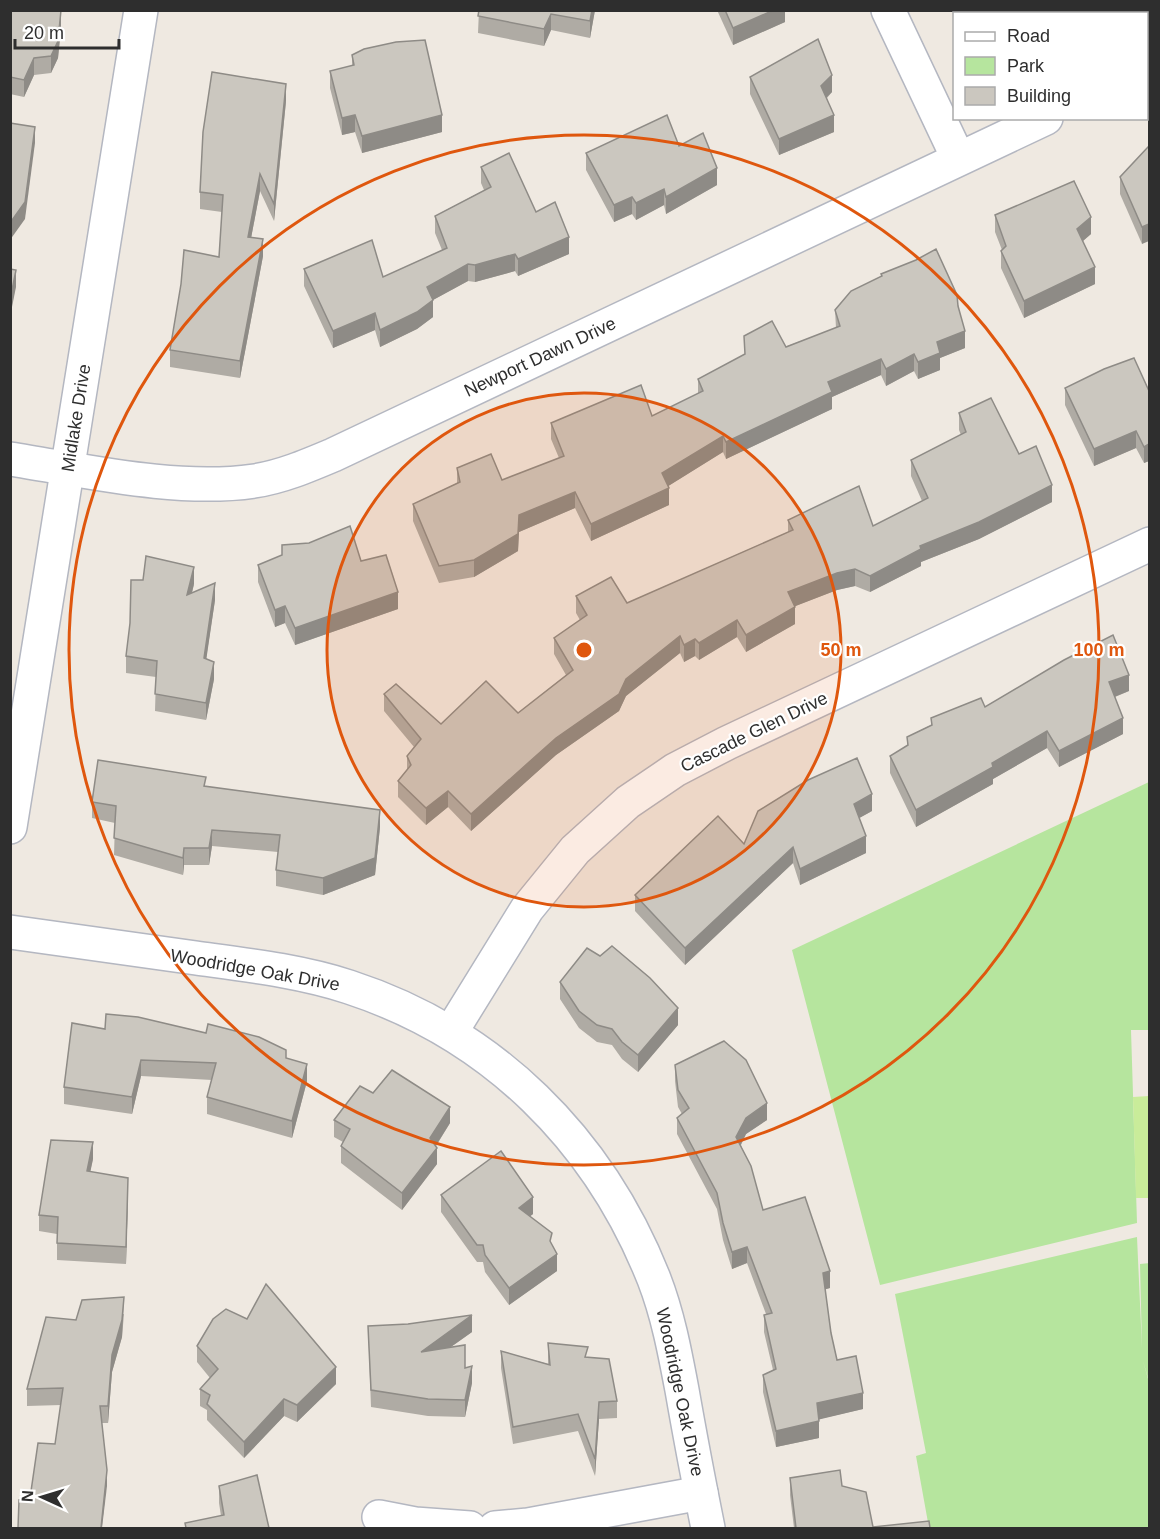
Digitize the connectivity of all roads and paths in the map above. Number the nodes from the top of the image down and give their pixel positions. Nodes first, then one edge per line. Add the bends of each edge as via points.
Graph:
1 (141, 10) edge
2 (888, 10) edge
3 (1042, 120) edge
4 (958, 158) junction
5 (10, 459) edge
6 (68, 468) junction
7 (1149, 544) edge
8 (10, 826) edge
9 (10, 932) edge
10 (451, 1032) junction
11 (701, 1492) junction
12 (379, 1517) dead end
13 (470, 1528) edge
14 (495, 1528) edge
15 (708, 1528) edge

1 - 6 street, Midlake Drive
2 - 4 street
3 - 4 street, Newport Dawn Drive
4 - 6 street, Newport Dawn Drive via 294,471 255,481 213,484 172,483
5 - 6 street, Newport Dawn Drive
6 - 8 street, Midlake Drive
7 - 10 street, Cascade Glen Drive via 727,743 675,770 628,802 576,850 527,909
9 - 10 street, Woodridge Oak Drive via 296,974 349,987
10 - 11 street, Woodridge Oak Drive via 497,1064 569,1133 632,1230 655,1281 672,1336
11 - 14 street
11 - 15 street, Woodridge Oak Drive
12 - 13 street

